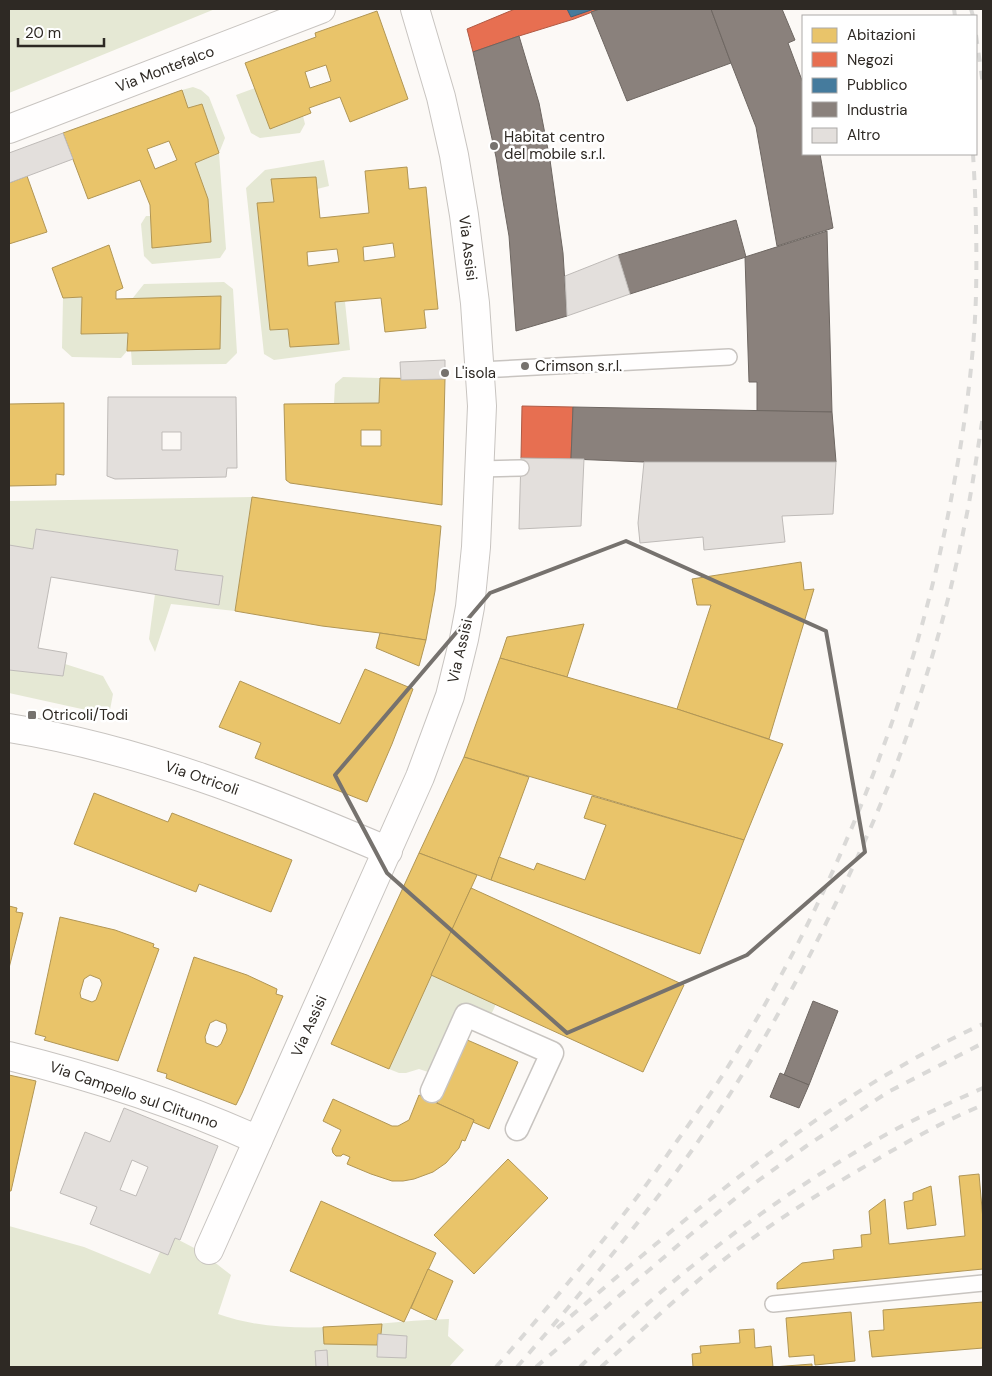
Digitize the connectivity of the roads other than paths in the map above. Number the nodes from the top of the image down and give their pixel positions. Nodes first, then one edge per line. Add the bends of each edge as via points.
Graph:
1 (321, 9) edge
2 (415, 9) edge
3 (9, 129) edge
4 (729, 357) dead end
5 (480, 370) junction
6 (521, 468) dead end
7 (480, 469) junction
8 (9, 728) edge
9 (388, 851) junction
10 (9, 1056) edge
11 (432, 1091) dead end
12 (517, 1129) dead end
13 (258, 1140) junction
14 (210, 1250) dead end
15 (983, 1283) edge
16 (773, 1304) dead end

1 - 3 street, Via Montefalco
2 - 5 street, Via Assisi via 452,147 464,214
4 - 5 lane
5 - 7 street, Via Assisi
6 - 7 lane
7 - 9 street, Via Assisi via 474,572 464,639 450,696
8 - 9 street, Via Otricoli via 102,748 185,771
9 - 13 street, Via Assisi
10 - 13 street, Via Campello sul Clitunno via 133,1091
11 - 12 street via 466,1015 509,1034 552,1054
13 - 14 street, Via Assisi
15 - 16 lane

